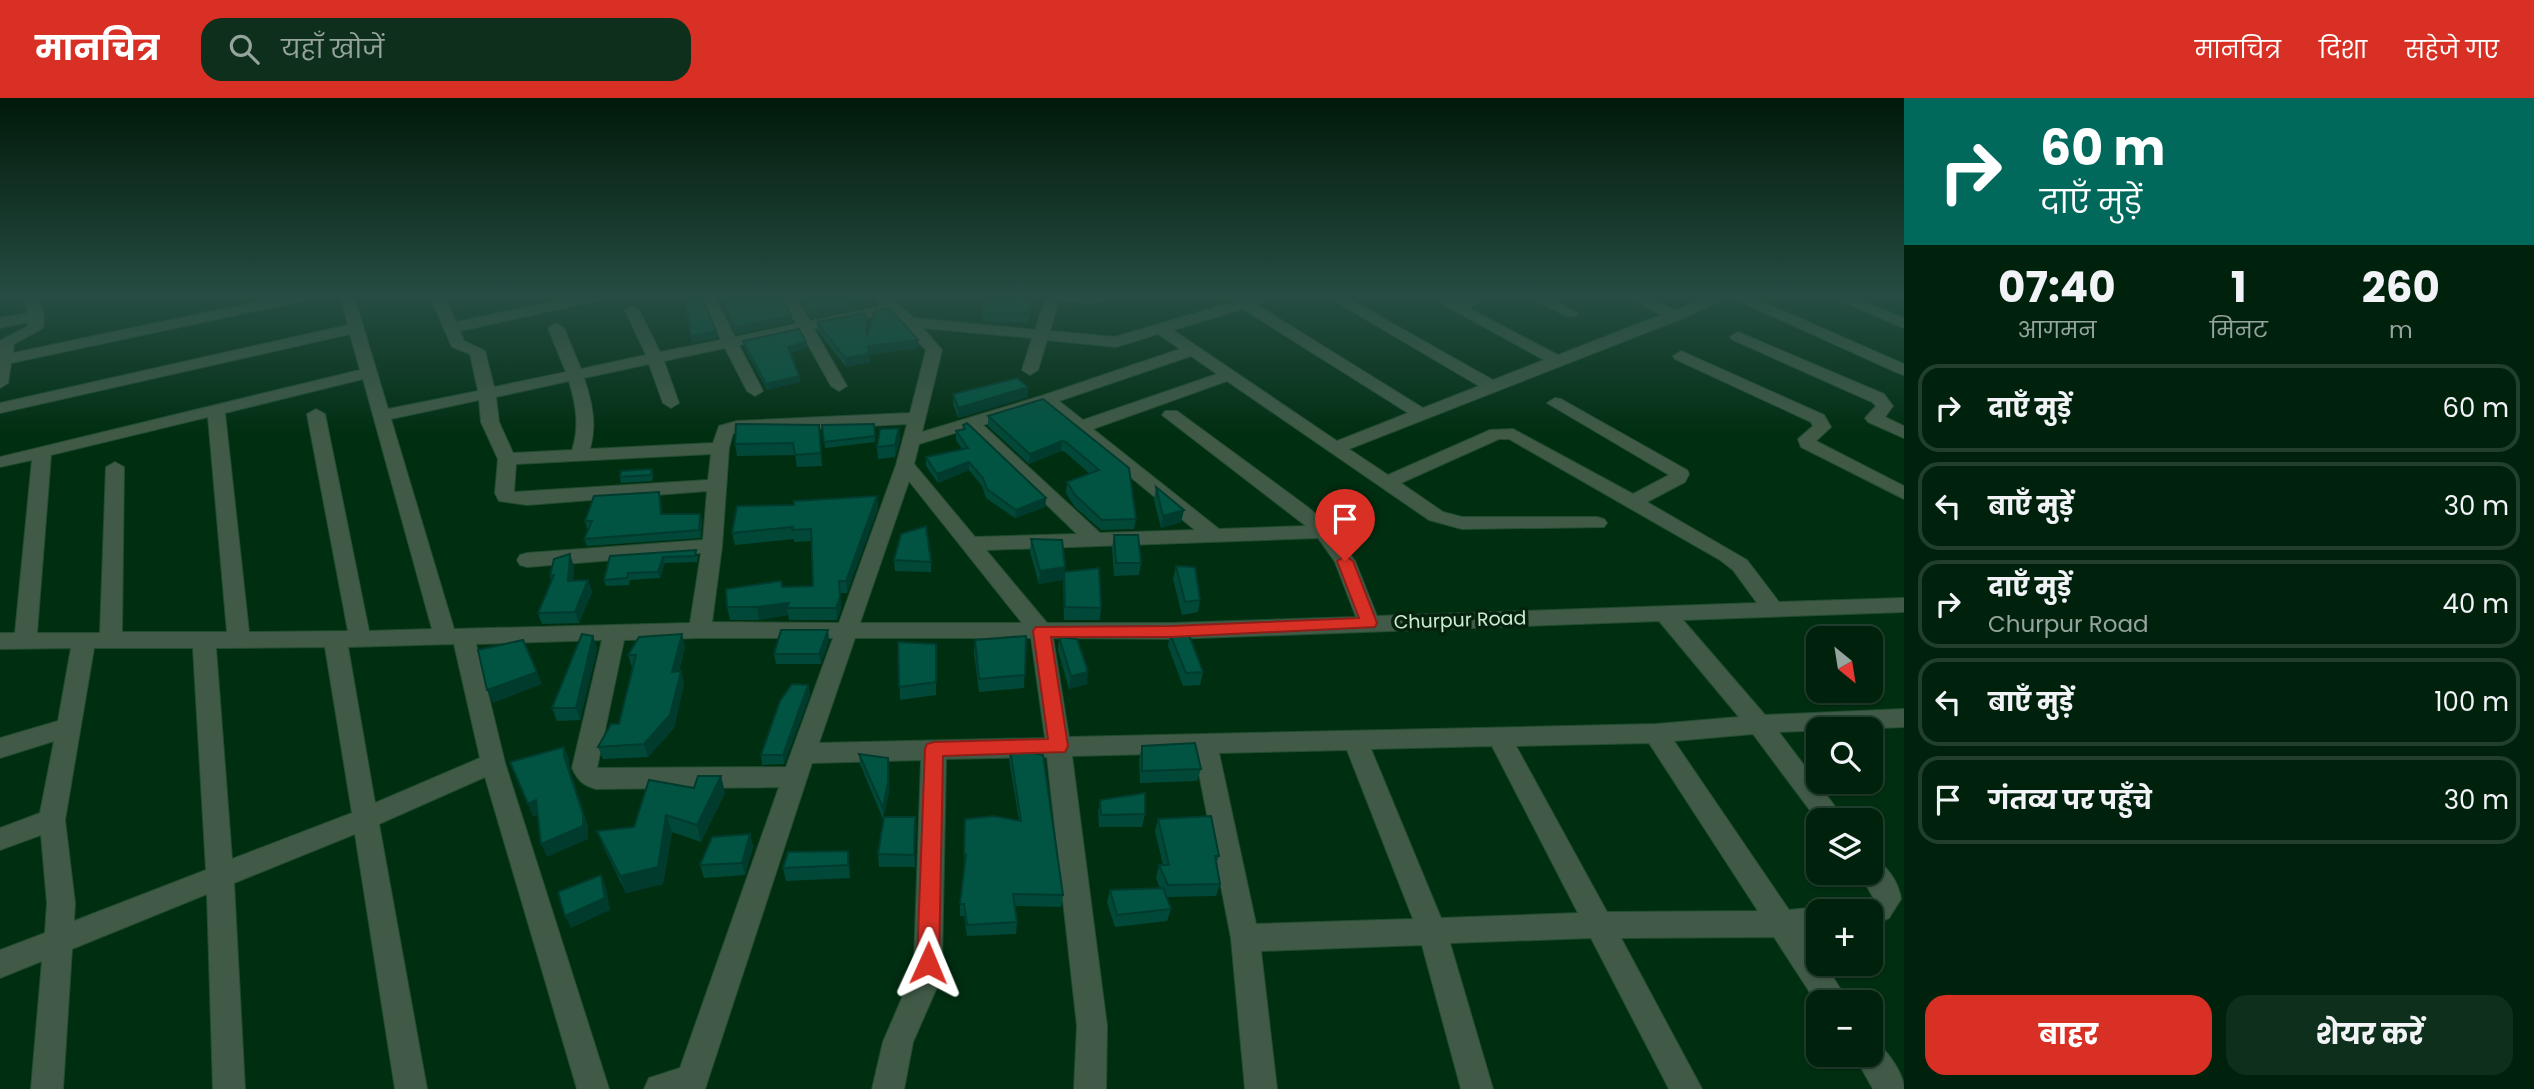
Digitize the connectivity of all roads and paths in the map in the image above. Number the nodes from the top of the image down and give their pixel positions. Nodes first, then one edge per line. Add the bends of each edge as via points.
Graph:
1 (7, 342) edge
2 (88, 342) edge
3 (293, 342) edge
4 (360, 342) edge
5 (457, 342) edge
6 (561, 342) edge
7 (647, 342) edge
8 (736, 342) edge
9 (815, 342) edge
10 (927, 342) edge
11 (1039, 342) edge
12 (1182, 342) edge
13 (1307, 342) edge
14 (1414, 342) edge
15 (1522, 342) edge
16 (1609, 342) edge
17 (1750, 342) edge
18 (1838, 342) edge
19 (733, 343) junction
20 (1194, 350) junction
21 (1681, 355) dead end
22 (655, 358) junction
23 (4, 360) junction
24 (1559, 362) junction
25 (1030, 370) dead end
26 (1904, 372) edge
27 (368, 373) junction
28 (1230, 374) junction
29 (574, 376) junction
30 (0, 383) edge
31 (839, 386) dead end
32 (1493, 387) junction
33 (755, 391) dead end
34 (487, 394) junction
35 (1869, 394) junction
36 (1048, 400) junction
37 (671, 403) dead end
38 (1555, 403) dead end
39 (0, 408) edge
40 (216, 409) junction
41 (316, 414) dead end
42 (1421, 414) junction
43 (1171, 415) dead end
44 (381, 416) junction
45 (918, 418) junction
46 (972, 424) junction
47 (1081, 427) junction
48 (1904, 433) edge
49 (911, 441) junction
50 (1337, 447) junction
51 (720, 448) junction
52 (42, 452) junction
53 (580, 455) junction
54 (507, 459) junction
55 (0, 462) edge
56 (905, 465) junction
57 (115, 467) dead end
58 (1388, 482) junction
59 (718, 485) junction
60 (1904, 493) edge
61 (1633, 501) junction
62 (1597, 523) dead end
63 (1324, 531) junction
64 (1216, 537) junction
65 (1095, 540) junction
66 (971, 544) junction
67 (712, 546) junction
68 (527, 560) dead end
69 (1904, 605) edge
70 (1773, 609) junction
71 (1665, 614) junction
72 (1369, 623) junction
73 (848, 629) junction
74 (700, 630) junction
75 (1041, 631) junction
76 (615, 632) junction
77 (454, 635) junction
78 (347, 639) junction
79 (83, 640) junction
80 (239, 640) junction
81 (0, 641) edge
82 (25, 641) junction
83 (111, 641) junction
84 (204, 641) junction
85 (1904, 718) edge
86 (1759, 724) junction
87 (66, 728) junction
88 (1656, 733) junction
89 (1499, 736) junction
90 (1355, 740) junction
91 (1205, 744) junction
92 (1058, 746) junction
93 (0, 748) edge
94 (934, 749) junction
95 (493, 763) junction
96 (800, 765) junction
97 (1823, 808) edge
98 (364, 819) junction
99 (52, 820) junction
100 (0, 839) edge
101 (220, 875) junction
102 (1881, 885) edge
103 (1883, 908) edge
104 (1806, 921) edge
105 (1782, 924) junction
106 (1600, 925) junction
107 (1432, 931) junction
108 (1245, 938) junction
109 (59, 940) junction
110 (0, 964) edge
111 (1825, 990) edge
112 (1876, 1067) edge
113 (690, 1085) edge
114 (47, 1089) edge
115 (229, 1089) edge
116 (411, 1089) edge
117 (593, 1089) edge
118 (660, 1089) edge
119 (888, 1089) edge
120 (1090, 1089) edge
121 (1262, 1089) edge
122 (1476, 1089) edge
123 (1686, 1089) edge
124 (1891, 1089) edge

1 - 23 street
2 - 23 street
3 - 39 street
4 - 27 street
5 - 34 street via 477,351
6 - 29 street
7 - 22 street
8 - 19 street
9 - 31 street
10 - 45 street via 934,350
11 - 25 street
12 - 20 street
13 - 42 street
14 - 32 street
15 - 24 street
16 - 24 street
17 - 35 street
18 - 26 street
19 - 22 street
19 - 33 street
20 - 28 street
20 - 36 street
21 - 60 street via 1818,419 1822,427 1807,443
22 - 29 street
22 - 37 street
23 - 30 street
24 - 32 street
26 - 35 street
27 - 40 street
27 - 44 street
28 - 47 street
28 - 50 street
29 - 34 street
29 - 53 street via 586,418
32 - 42 street
34 - 44 street
34 - 54 street via 490,422
35 - 48 street via 1885,405 1874,418
36 - 46 street
36 - 47 street
38 - 61 street via 1680,474
40 - 52 street
40 - 80 street
41 - 78 street
42 - 50 street
43 - 63 street
44 - 77 street
45 - 49 street
45 - 51 street via 732,427 723,434
46 - 49 street
46 - 65 street
47 - 64 street
49 - 56 street
50 - 58 street
51 - 53 street
51 - 59 street
52 - 55 street
52 - 82 street
53 - 54 street
54 - 59 street via 504,493 510,499
56 - 66 street
56 - 73 street
57 - 83 street
58 - 61 street via 1506,432
58 - 62 street via 1436,516 1451,521
59 - 67 street
61 - 70 street via 1734,559
63 - 64 street
63 - 72 street via 1345,561
64 - 65 street
65 - 66 street
66 - 75 street
67 - 68 street
67 - 74 street
69 - 70 street, Churpur Road
70 - 71 street, Churpur Road
71 - 72 street, Churpur Road
71 - 86 street
72 - 75 street, Churpur Road
73 - 74 street, Churpur Road
73 - 75 street, Churpur Road
73 - 96 street
74 - 76 street, Churpur Road
75 - 92 street
76 - 77 street, Churpur Road
76 - 96 street via 584,768 588,775 596,779
77 - 78 street, Churpur Road
77 - 95 street
78 - 80 street, Churpur Road
78 - 98 street
79 - 82 street, Churpur Road
79 - 83 street, Churpur Road
79 - 87 street
80 - 84 street, Churpur Road
81 - 82 street, Churpur Road
83 - 84 street, Churpur Road
84 - 101 street
85 - 86 street
86 - 88 street
86 - 97 street
87 - 93 street
87 - 99 street
88 - 89 street
88 - 105 street
89 - 90 street
89 - 106 street
90 - 91 street
90 - 107 street
91 - 92 street
91 - 108 street
92 - 94 street
92 - 120 street via 1092,1026
94 - 96 street
94 - 119 street via 928,963 898,1042
95 - 98 street
95 - 117 street
96 - 113 street
98 - 101 street
98 - 116 street
99 - 100 street
99 - 109 street via 60,879
101 - 109 street
101 - 115 street
102 - 103 street via 1887,893
104 - 105 street
105 - 106 street
105 - 111 street
106 - 107 street
106 - 123 street
107 - 108 street
107 - 122 street
108 - 121 street
109 - 110 street
109 - 114 street
112 - 124 street
113 - 118 street

